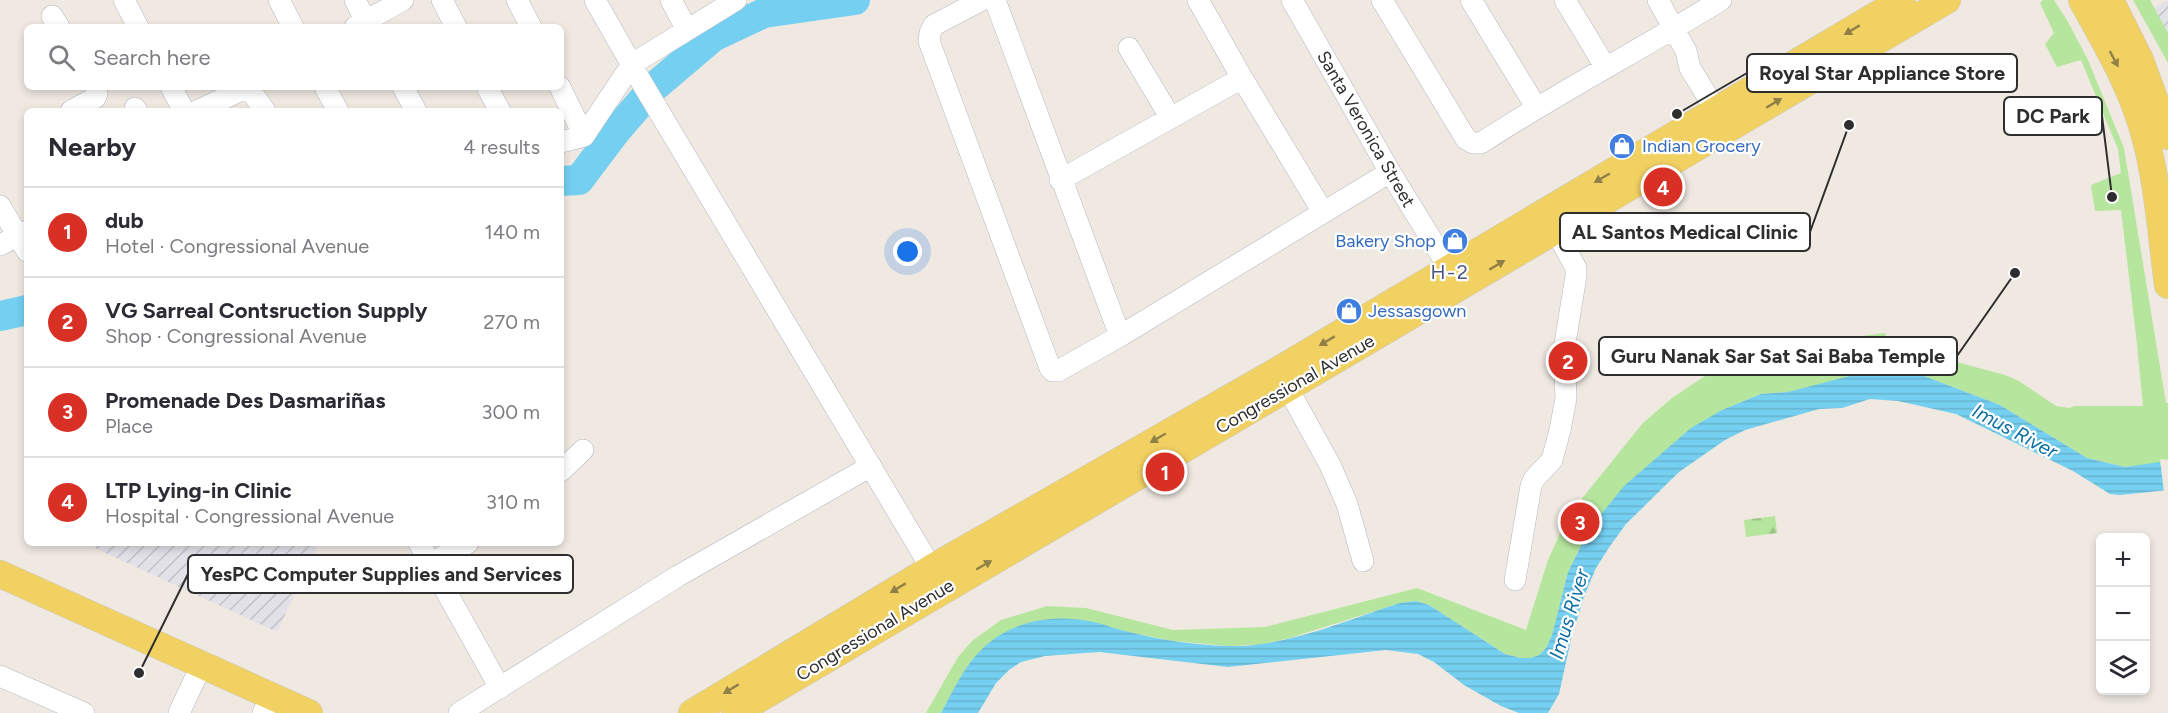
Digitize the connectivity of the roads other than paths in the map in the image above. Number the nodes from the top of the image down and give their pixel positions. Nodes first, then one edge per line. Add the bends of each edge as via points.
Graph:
1 (124, 0) edge
2 (279, 0) edge
3 (355, 0) edge
4 (403, 0) edge
5 (442, 0) edge
6 (517, 0) edge
7 (595, 0) edge
8 (671, 0) edge
9 (736, 0) edge
10 (982, 0) edge
11 (994, 0) edge
12 (1198, 0) edge
13 (1292, 0) edge
14 (1382, 0) edge
15 (1470, 0) edge
16 (1565, 0) edge
17 (1658, 0) edge
18 (1721, 0) edge
19 (1902, 0) edge
20 (1947, 0) edge
21 (2089, 2) edge
22 (136, 24) edge
23 (291, 24) edge
24 (364, 24) edge
25 (366, 24) edge
26 (454, 24) edge
27 (529, 24) edge
28 (1674, 29) junction
29 (687, 30) junction
30 (1129, 48) dead end
31 (633, 64) junction
32 (1606, 68) junction
33 (1242, 78) junction
34 (96, 90) edge
35 (173, 90) edge
36 (242, 90) edge
37 (250, 90) edge
38 (327, 90) edge
39 (405, 90) edge
40 (489, 90) edge
41 (561, 90) edge
42 (1536, 107) junction
43 (77, 108) edge
44 (182, 108) edge
45 (203, 108) edge
46 (263, 108) edge
47 (336, 108) edge
48 (414, 108) edge
49 (498, 108) edge
50 (1170, 117) junction
51 (1726, 118) junction
52 (584, 136) junction
53 (2168, 136) edge
54 (564, 141) edge
55 (1390, 172) junction
56 (1060, 180) junction
57 (0, 206) edge
58 (1323, 212) junction
59 (1555, 230) junction
60 (18, 241) edge
61 (1455, 277) junction
62 (2168, 285) edge
63 (1120, 336) junction
64 (1283, 380) junction
65 (583, 450) dead end
66 (871, 466) junction
67 (564, 468) edge
68 (421, 546) edge
69 (462, 546) edge
70 (1363, 561) dead end
71 (431, 563) junction
72 (0, 574) edge
73 (938, 578) junction
74 (1515, 580) dead end
75 (202, 664) junction
76 (0, 676) edge
77 (500, 688) junction
78 (267, 704) edge
79 (84, 713) edge
80 (179, 713) edge
81 (309, 713) edge
82 (459, 713) edge
83 (692, 713) edge
84 (735, 713) edge

1 - 22 street
2 - 23 street
3 - 24 street
4 - 25 street
5 - 26 street
6 - 27 street
7 - 31 street
8 - 29 street
9 - 29 street
10 - 63 street via 934,26 929,41 1050,368 1058,371
11 - 56 street
12 - 33 street
13 - 55 street, Santa Veronica Street
14 - 42 street via 1466,139 1480,143
15 - 42 street
16 - 32 street
17 - 28 street
18 - 28 street
19 -> 51 main road, Congressional Avenue
51 -> 20 main road, Congressional Avenue
21 - 53 main road via 2140,60
21 -> 62 main road via 2136,109 2152,171
28 - 32 street
28 - 51 street via 1686,51 1699,63
29 - 31 street
30 - 50 street
31 - 52 street
31 - 66 street
32 - 42 street
33 - 50 street
33 - 58 street
34 - 43 street via 96,98
35 - 44 street
36 - 45 street
37 - 46 street
38 - 47 street
39 - 48 street
40 - 49 street
41 - 52 street
50 - 56 street
51 - 59 main road, Congressional Avenue
51 -> 61 main road, Congressional Avenue
52 - 54 street
55 - 58 street
55 - 61 street, Santa Veronica Street
56 - 63 street
57 - 60 street
58 - 63 street
61 -> 59 main road, Congressional Avenue
59 - 74 street via 1576,268 1564,349 1566,398 1552,460 1532,486
61 - 64 main road, Congressional Avenue
64 - 70 street via 1330,465 1347,504
64 - 73 main road, Congressional Avenue
65 - 67 street
66 - 73 street
66 - 77 street via 678,576
68 - 71 street
69 - 71 street
71 - 77 street
72 - 75 main road
73 -> 83 main road, Congressional Avenue
73 - 84 main road, Congressional Avenue
75 - 78 main road
75 - 80 street
76 - 79 street
77 - 82 street
78 - 81 main road

